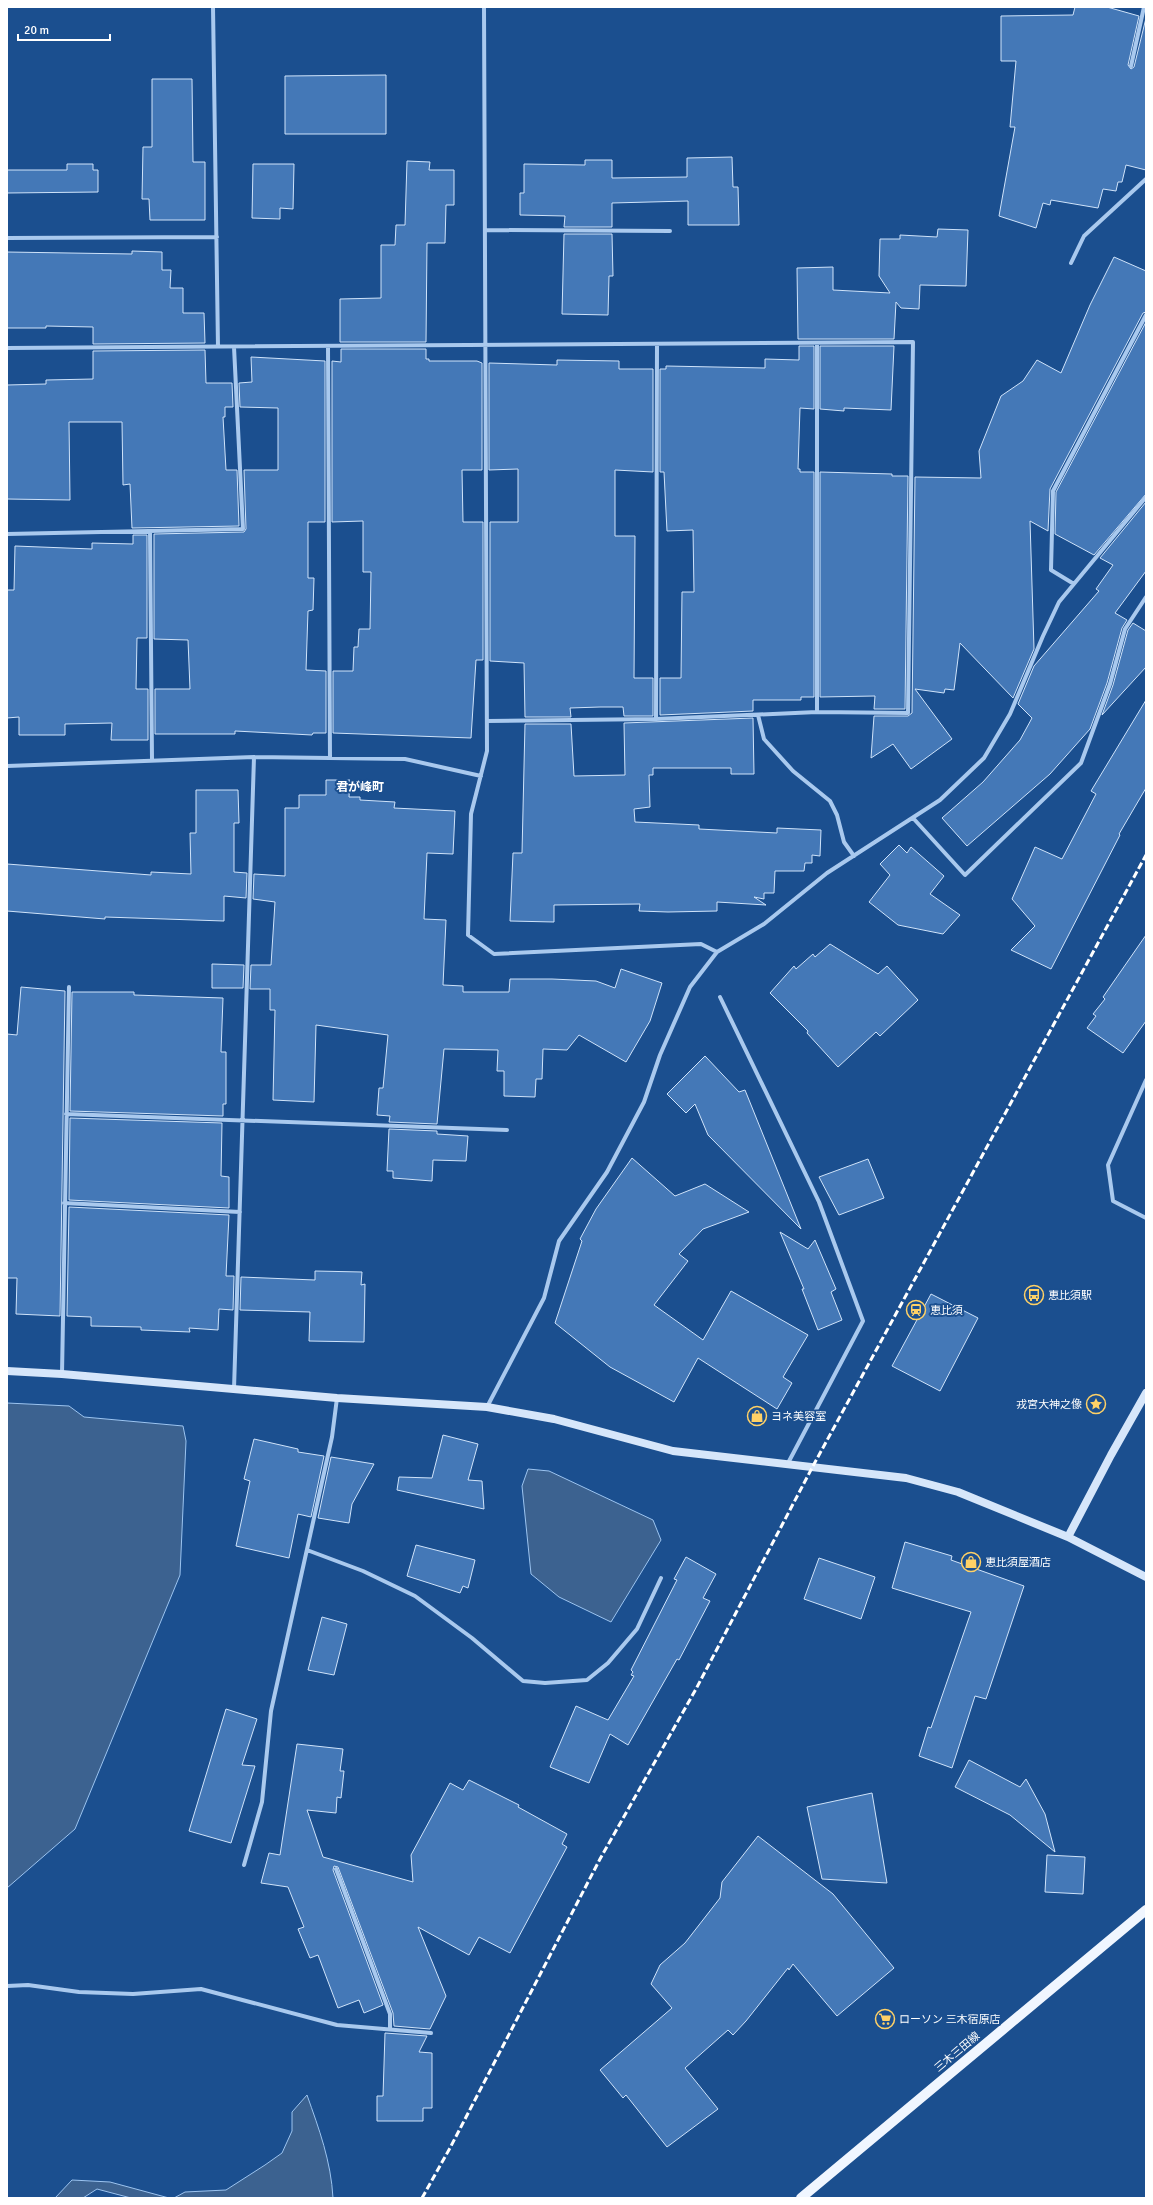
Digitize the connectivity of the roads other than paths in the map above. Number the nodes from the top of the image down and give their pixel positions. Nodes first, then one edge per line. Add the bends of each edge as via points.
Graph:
1 (213, 7) edge
2 (484, 7) edge
3 (1144, 7) edge
4 (1131, 66) dead end
5 (1146, 179) edge
6 (485, 230) junction
7 (670, 231) dead end
8 (217, 237) junction
9 (7, 238) edge
10 (1071, 263) dead end
11 (1146, 315) edge
12 (817, 343) junction
13 (657, 344) junction
14 (485, 345) junction
15 (328, 346) junction
16 (218, 347) junction
17 (234, 347) junction
18 (7, 348) edge
19 (1146, 497) edge
20 (150, 531) junction
21 (7, 534) edge
22 (1074, 584) junction
23 (1146, 597) edge
24 (817, 712) junction
25 (758, 715) junction
26 (656, 719) junction
27 (487, 721) junction
28 (254, 757) junction
29 (330, 758) junction
30 (152, 760) junction
31 (7, 766) edge
32 (481, 776) junction
33 (913, 818) junction
34 (854, 856) junction
35 (717, 952) junction
36 (69, 987) dead end
37 (720, 997) dead end
38 (1145, 1083) edge
39 (66, 1114) junction
40 (242, 1121) junction
41 (507, 1130) dead end
42 (64, 1203) junction
43 (240, 1212) junction
44 (1146, 1218) edge
45 (7, 1371) edge
46 (62, 1374) junction
47 (234, 1390) junction
48 (1146, 1393) edge
49 (337, 1398) junction
50 (487, 1407) junction
51 (786, 1465) junction
52 (1068, 1537) junction
53 (307, 1550) junction
54 (1146, 1577) edge
55 (661, 1578) dead end
56 (244, 1865) dead end
57 (336, 1869) dead end
58 (1146, 1910) edge
59 (7, 1986) edge
60 (390, 2029) junction
61 (431, 2032) dead end
62 (801, 2198) edge

1 - 8 street
2 - 6 street
3 - 4 street
5 - 10 street via 1084,236
6 - 7 street
6 - 14 street
8 - 9 street
8 - 16 street
11 - 22 street via 1053,491 1052,570
12 - 13 street
12 - 24 street
12 - 24 street via 913,342 908,713
13 - 14 street
13 - 26 street
14 - 15 street
14 - 27 street
15 - 17 street
15 - 29 street
16 - 17 street
16 - 18 street
17 - 20 street via 243,529
19 - 22 street
20 - 21 street
20 - 30 street
22 - 33 street via 1060,602 1010,714 984,758 940,800
23 - 33 street via 1125,629 1110,684 1082,764 965,875
24 - 25 street
25 - 26 street
25 - 34 street via 764,739 793,771 830,801 837,815 844,842
26 - 27 street
27 - 32 street via 487,751
28 - 29 street
28 - 30 street
28 - 40 street
29 - 32 street via 405,759
30 - 31 street
32 - 35 street via 471,814 468,935 494,954 701,944
33 - 34 street
34 - 35 street via 827,873 764,924
35 - 50 street via 690,986 660,1055 644,1102 607,1172 559,1241 544,1298
36 - 39 street
37 - 51 street via 819,1202 863,1321
38 - 44 street via 1108,1165 1113,1201
39 - 40 street
39 - 42 street
40 - 41 street
40 - 43 street
42 - 43 street
42 - 46 street
43 - 47 street
45 - 46 street
46 - 47 street
47 - 49 street
48 - 52 street
49 - 50 street
49 - 53 street via 332,1437
50 - 51 street via 554,1419 673,1452
51 - 52 street via 913,1480 958,1492
52 - 54 street
53 - 55 street via 363,1571 415,1596 472,1638 523,1681 545,1683 587,1680 608,1663 637,1630
53 - 56 street via 271,1711 262,1802
57 - 60 street via 390,2014
58 - 62 main road, 三木三田線
59 - 60 street via 28,1985 79,1992 133,1994 202,1989 337,2025
60 - 61 street

